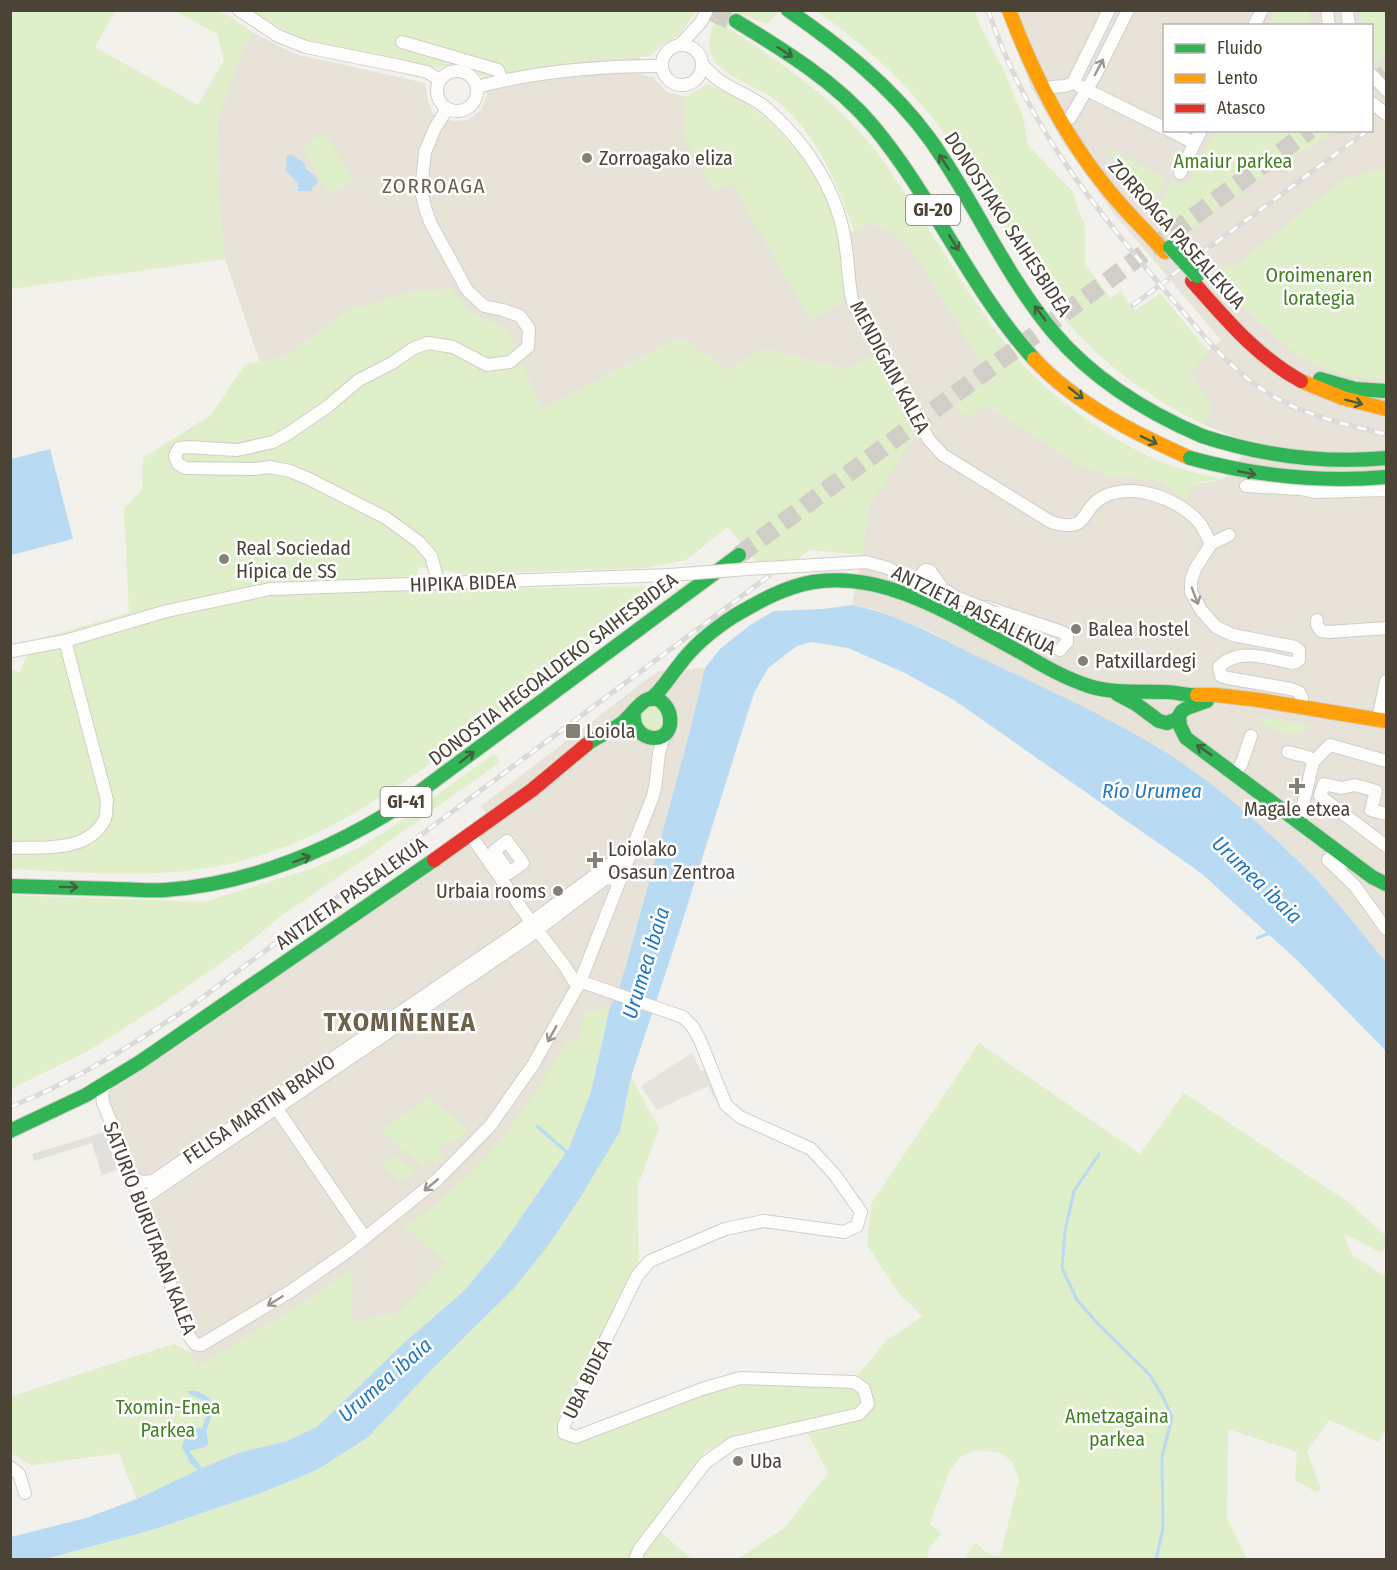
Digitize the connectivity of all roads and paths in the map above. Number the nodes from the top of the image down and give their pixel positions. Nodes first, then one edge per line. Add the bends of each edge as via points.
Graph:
1 (239, 10) edge
2 (788, 10) edge
3 (1009, 10) edge
4 (1018, 10) edge
5 (1109, 10) edge
6 (1128, 10) edge
7 (1262, 10) edge
8 (704, 16) edge
9 (735, 21) tunnel mouth
10 (1255, 24) edge
11 (402, 42) dead end
12 (681, 44) junction
13 (700, 58) junction
14 (661, 66) junction
15 (1373, 77) edge
16 (715, 78) junction
17 (440, 80) junction
18 (695, 80) junction
19 (502, 81) junction
20 (1073, 83) junction
21 (477, 87) junction
22 (1052, 87) junction
23 (1384, 88) edge
24 (1086, 90) junction
25 (1373, 104) edge
26 (447, 109) junction
27 (1386, 114) edge
28 (1070, 118) junction
29 (1163, 128) edge
30 (1173, 132) edge
31 (1200, 132) edge
32 (1194, 143) junction
33 (1180, 173) dead end
34 (1168, 250) junction
35 (1195, 278) junction
36 (1386, 391) edge
37 (1386, 409) edge
38 (1283, 451) dead end
39 (1386, 458) edge
40 (1386, 477) edge
41 (1246, 486) dead end
42 (1301, 489) junction
43 (1386, 490) edge
44 (1229, 535) dead end
45 (1211, 544) junction
46 (930, 571) junction
47 (916, 583) junction
48 (439, 584) junction
49 (950, 593) junction
50 (1317, 620) dead end
51 (1386, 628) edge
52 (995, 640) junction
53 (65, 642) junction
54 (12, 651) dead end
55 (670, 680) junction
56 (1386, 681) edge
57 (1162, 692) junction
58 (1113, 693) junction
59 (1176, 694) junction
60 (651, 699) junction
61 (668, 708) junction
62 (1299, 708) junction
63 (634, 712) junction
64 (1181, 714) junction
65 (1384, 716) edge
66 (1156, 719) junction
67 (613, 730) junction
68 (667, 731) junction
69 (643, 735) junction
70 (1251, 736) dead end
71 (1288, 752) dead end
72 (657, 757) junction
73 (1386, 761) edge
74 (1313, 762) junction
75 (1235, 773) junction
76 (1386, 814) edge
77 (1299, 822) junction
78 (470, 834) junction
79 (1386, 846) edge
80 (633, 847) junction
81 (10, 848) edge
82 (10, 874) edge
83 (620, 880) junction
84 (1386, 884) edge
85 (10, 886) edge
86 (1386, 890) edge
87 (534, 926) junction
88 (1386, 929) edge
89 (589, 961) junction
90 (564, 964) junction
91 (586, 984) junction
92 (107, 1083) junction
93 (86, 1095) junction
94 (103, 1103) junction
95 (277, 1109) junction
96 (10, 1131) edge
97 (132, 1177) junction
98 (141, 1200) junction
99 (365, 1238) junction
100 (10, 1467) edge
101 (25, 1493) dead end
102 (634, 1560) edge

1 - 17 street via 278,36 306,47 427,72
39 -> 2 main road, DONOSTIAKO SAIHESBIDEA / GI-20, bridge via 1320,461 1232,447 1163,418 1128,398 1077,358 1053,332 928,137 903,105 867,68
3 - 34 main road, ZORROAGA PASEALEKUA via 1027,56 1063,125 1106,187
4 - 22 main road, ZORROAGA PASEALEKUA
5 - 20 street
24 -> 6 street
7 - 10 street
8 - 12 street
8 - 13 street
9 -> 40 main road, GI-20, bridge via 817,74 872,125 912,178 1023,346 1050,373 1110,418 1190,458 1233,470 1322,482
11 - 19 street via 498,70
12 - 13 street
12 - 14 street via 667,50
13 - 16 street, MENDIGAIN KALEA
13 - 18 street via 701,70
14 - 18 street via 672,83 684,85
14 - 19 street via 601,67
15 - 23 street
16 - 18 street
16 - 45 street, MENDIGAIN KALEA via 764,106 796,136 819,169 837,210 853,303 929,440 943,455 1051,522 1075,525 1097,502 1122,491 1149,494 1178,505 1199,521
17 - 21 street via 449,72 461,71
17 - 26 street via 437,96
19 - 21 street
20 - 22 street
20 - 24 street
21 - 26 street via 475,100 466,110
22 - 28 main road, ZORROAGA PASEALEKUA
24 - 28 street
24 - 29 street
25 - 27 street
26 - 48 street via 425,152 421,191 430,224 467,290 484,306 520,316 529,329 528,347 510,362 487,365 453,347 428,343 359,380 327,407 273,442 237,450 179,448 175,456 185,468 270,467 309,479 386,518 419,542 431,556
28 - 34 main road, ZORROAGA PASEALEKUA via 1101,166
30 - 32 street
31 - 32 street
32 - 33 street
34 - 35 main road, ZORROAGA PASEALEKUA, bridge
35 - 36 main road, ZORROAGA PASEALEKUA via 1262,343 1290,364 1337,385
35 -> 37 main road, ZORROAGA PASEALEKUA via 1253,347 1274,365 1342,399
38 - 42 street via 1289,477
41 - 42 street
42 - 43 street
44 - 45 street
45 -> 62 street via 1191,581 1191,592 1201,610 1216,627 1233,635 1299,650 1296,662 1236,657 1219,667 1221,676 1299,692
46 - 47 street via 925,570
46 - 49 street
46 - 49 street via 936,573
47 - 48 street, HIPIKA BIDEA, bridge via 866,562
47 - 52 street, HIPIKA BIDEA via 982,620
48 - 53 street, HIPIKA BIDEA via 270,589 167,611
49 - 49 street, bridge via 1062,632 1067,642 1059,644
50 - 51 street via 1321,631 1329,632
52 - 55 main road, ANTZIETA PASEALEKUA via 889,587 858,581 818,582 770,595 734,616 688,654
52 - 58 main road, ANTZIETA PASEALEKUA via 1077,682
53 - 54 street, HIPIKA BIDEA
53 - 81 street via 106,800 106,817 84,841
55 - 60 main road, ANTZIETA PASEALEKUA
55 - 61 main road
56 - 65 street
57 - 58 main road
57 - 59 main road
57 - 66 main road via 1152,702 1151,711
58 - 66 main road
59 - 62 main road via 1217,695
59 - 64 main road via 1182,704
60 - 61 main road
60 - 63 main road
61 - 68 main road via 672,717
62 - 65 main road
63 - 67 main road, ANTZIETA PASEALEKUA
63 - 69 main road via 633,721
64 - 65 main road via 1197,703 1216,702
64 - 66 main road via 1167,723
75 -> 64 main road via 1186,738 1180,726
67 - 69 main road
67 - 78 main road, ANTZIETA PASEALEKUA via 596,737
68 - 69 main road via 659,737
68 - 72 street
69 - 72 street
70 - 75 street
71 - 74 street
72 - 80 street via 654,790
73 - 74 street via 1330,745
74 - 77 street
75 - 77 main road
76 - 79 street via 1371,810 1376,791 1355,784 1341,788 1324,784 1320,796
77 - 84 main road
78 - 87 street
78 - 92 main road, ANTZIETA PASEALEKUA
80 - 83 street
80 - 87 street
85 -> 82 main road, DONOSTIA HEGOALDEKO SAIHESBIDEA / GI-41 via 189,888 264,873 336,845 418,794 736,551 411,784 324,838 260,862 188,876
83 - 87 street via 606,878
83 - 89 street
86 - 88 street via 1333,855 1328,861 1355,886
87 - 90 street
87 - 95 street
87 - 97 street, FELISA MARTIN BRAVO via 153,1181 142,1182
89 - 90 street via 581,966
89 - 91 street
90 - 91 street via 574,981
91 -> 99 street via 490,1126 438,1180
91 - 102 street, UBA BIDEA via 683,1017 692,1026 726,1105 740,1118 812,1149 861,1212 857,1226 844,1232 764,1221 725,1229 650,1261 637,1276 564,1425 564,1433 576,1437 740,1378 855,1382 864,1389 868,1404 859,1414 733,1443 705,1463
92 - 93 main road, ANTZIETA PASEALEKUA
92 - 94 street via 102,1092
93 - 94 street via 96,1096
93 - 96 main road, ANTZIETA PASEALEKUA
94 - 97 street, SATURIO BURUTARAN KALEA
95 - 98 street
95 - 99 street
97 - 98 street, SATURIO BURUTARAN KALEA
99 -> 98 street, SATURIO BURUTARAN KALEA via 291,1291 198,1345 190,1340
100 - 101 street via 19,1474

